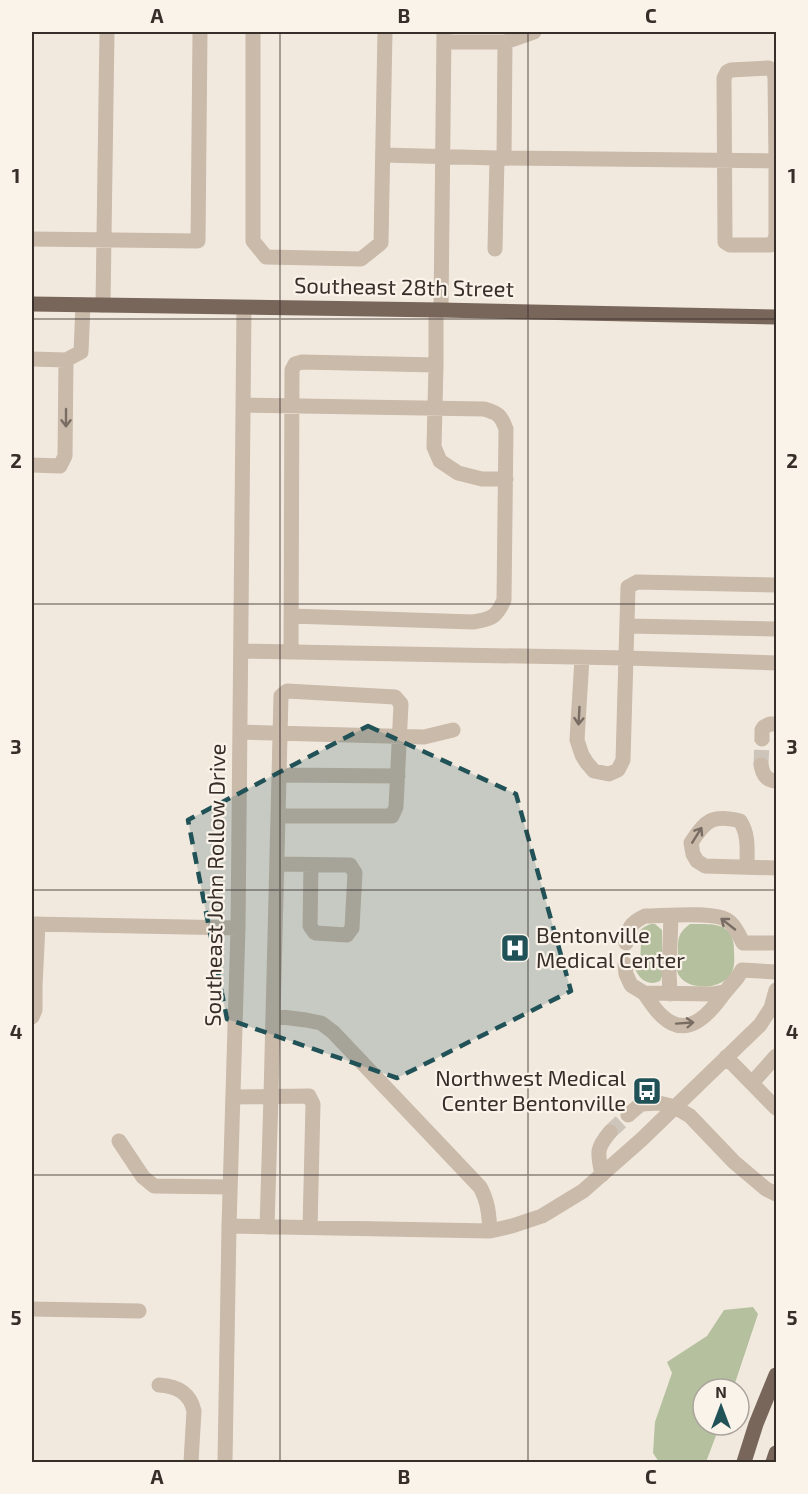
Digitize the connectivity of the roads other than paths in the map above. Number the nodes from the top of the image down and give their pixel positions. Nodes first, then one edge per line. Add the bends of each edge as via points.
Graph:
1 (107, 32) edge
2 (200, 32) edge
3 (253, 32) edge
4 (385, 32) edge
5 (534, 32) edge
6 (444, 37) edge
7 (505, 42) junction
8 (383, 156) junction
9 (441, 156) junction
10 (500, 158) junction
11 (726, 160) junction
12 (776, 160) edge
13 (32, 239) edge
14 (103, 240) junction
15 (495, 249) dead end
16 (32, 304) edge
17 (83, 305) junction
18 (103, 305) junction
19 (244, 308) junction
20 (438, 310) junction
21 (777, 317) edge
22 (32, 359) edge
23 (66, 360) junction
24 (435, 364) junction
25 (243, 405) junction
26 (292, 407) junction
27 (435, 408) junction
28 (32, 465) edge
29 (506, 479) junction
30 (777, 585) edge
31 (291, 616) junction
32 (628, 626) junction
33 (777, 629) edge
34 (241, 651) junction
35 (291, 652) junction
36 (582, 658) junction
37 (627, 658) junction
38 (777, 663) edge
39 (777, 724) edge
40 (453, 730) dead end
41 (240, 732) junction
42 (281, 733) junction
43 (400, 735) junction
44 (762, 739) tunnel mouth
45 (761, 765) dead end
46 (280, 775) junction
47 (398, 776) junction
48 (777, 781) edge
49 (279, 816) junction
50 (277, 864) junction
51 (311, 865) junction
52 (747, 867) dead end
53 (777, 868) edge
54 (671, 916) junction
55 (35, 924) edge
56 (238, 928) junction
57 (626, 943) dead end
58 (743, 943) junction
59 (777, 944) edge
60 (625, 964) dead end
61 (742, 970) junction
62 (777, 972) edge
63 (33, 987) edge
64 (725, 992) junction
65 (644, 993) junction
66 (670, 994) junction
67 (776, 995) edge
68 (274, 1016) junction
69 (32, 1017) edge
70 (777, 1056) edge
71 (726, 1058) junction
72 (752, 1083) junction
73 (272, 1096) junction
74 (233, 1097) junction
75 (675, 1107) junction
76 (777, 1108) edge
77 (628, 1114) tunnel mouth
78 (610, 1132) tunnel mouth
79 (119, 1141) dead end
80 (602, 1175) junction
81 (230, 1186) junction
82 (777, 1194) edge
83 (229, 1226) junction
84 (267, 1227) junction
85 (310, 1228) junction
86 (490, 1231) junction
87 (32, 1309) edge
88 (139, 1311) dead end
89 (777, 1375) edge
90 (159, 1385) dead end
91 (777, 1453) edge
92 (191, 1462) edge
93 (225, 1462) edge
94 (744, 1462) edge
95 (773, 1462) edge

1 - 14 street
2 - 14 street via 198,241
3 - 8 street via 253,241 266,257 361,259 381,243
4 - 8 street
5 - 7 street
6 - 7 street
6 - 9 street
7 - 10 street
8 - 9 street
9 - 10 street
9 - 20 street
10 - 11 street
10 - 15 street
11 - 12 street
11 - 12 street via 724,236 730,245 771,245 774,241
11 - 12 street via 724,78 731,70 769,68 775,78
13 - 14 street
14 - 18 street
16 - 17 main road, Southeast 28th Street
17 - 18 main road, Southeast 28th Street
17 - 23 street via 81,352
18 - 19 main road, Southeast 28th Street
19 - 20 main road, Southeast 28th Street
19 - 25 street, Southeast John Rollow Drive
20 - 21 main road, Southeast 28th Street
20 - 24 street
22 - 23 street
23 -> 28 street via 65,456 60,466
24 - 26 street via 295,364
24 - 27 street
25 - 26 street
25 - 34 street, Southeast John Rollow Drive
26 - 27 street
26 - 31 street
27 - 29 street via 434,447 440,461 458,473
27 - 29 street via 484,408 496,412 506,429
29 - 31 street via 504,600 491,619 473,622
30 - 32 street via 637,582 628,587
31 - 35 street
32 - 33 street
32 - 37 street
34 - 35 street
34 - 41 street, Southeast John Rollow Drive
35 - 36 street
36 - 37 street
36 -> 37 street via 577,740 594,771 609,774 618,770 623,760
37 - 38 street
39 - 44 street via 764,727
40 - 43 street via 424,736
41 - 42 street
41 - 56 street, Southeast John Rollow Drive
42 - 43 street
42 - 43 street via 281,696 287,691 395,697 401,704
42 - 46 street
43 - 47 street
45 - 48 street via 766,778
46 - 47 street
46 - 49 street
47 - 49 street via 392,816
49 - 50 street
50 - 51 street
50 - 68 street
51 - 51 street via 350,865 354,873 352,928 347,935 315,933 310,926
52 - 53 street
54 - 57 street via 635,920 628,928
58 -> 54 street via 726,919 712,915
54 - 66 street
55 - 56 street
55 - 63 street
56 - 74 street, Southeast John Rollow Drive
58 - 59 street
58 - 61 street
60 - 65 street via 631,985
61 - 62 street
61 - 64 street
63 - 69 street
65 -> 64 street via 662,1016 673,1024 688,1026 702,1020
64 - 66 street
65 - 66 street
67 - 71 street via 760,1025
68 - 73 street
68 - 86 street via 321,1023 333,1032 480,1186 486,1197
70 - 72 street
71 - 72 street
71 - 75 street
72 - 76 street
73 - 74 street
73 - 84 street
73 - 85 street via 309,1096 313,1104
74 - 81 street, Southeast John Rollow Drive
75 - 77 street via 641,1104
75 - 80 street
75 - 82 street via 690,1116 734,1162
78 - 80 street via 598,1150
79 - 81 street via 143,1177 154,1186
80 - 86 street via 542,1216
81 - 83 street, Southeast John Rollow Drive
83 - 84 street
83 - 93 street, Southeast John Rollow Drive
84 - 85 street
85 - 86 street
87 - 88 street
89 - 94 main road
90 - 92 street via 179,1389 192,1403
91 - 95 main road

